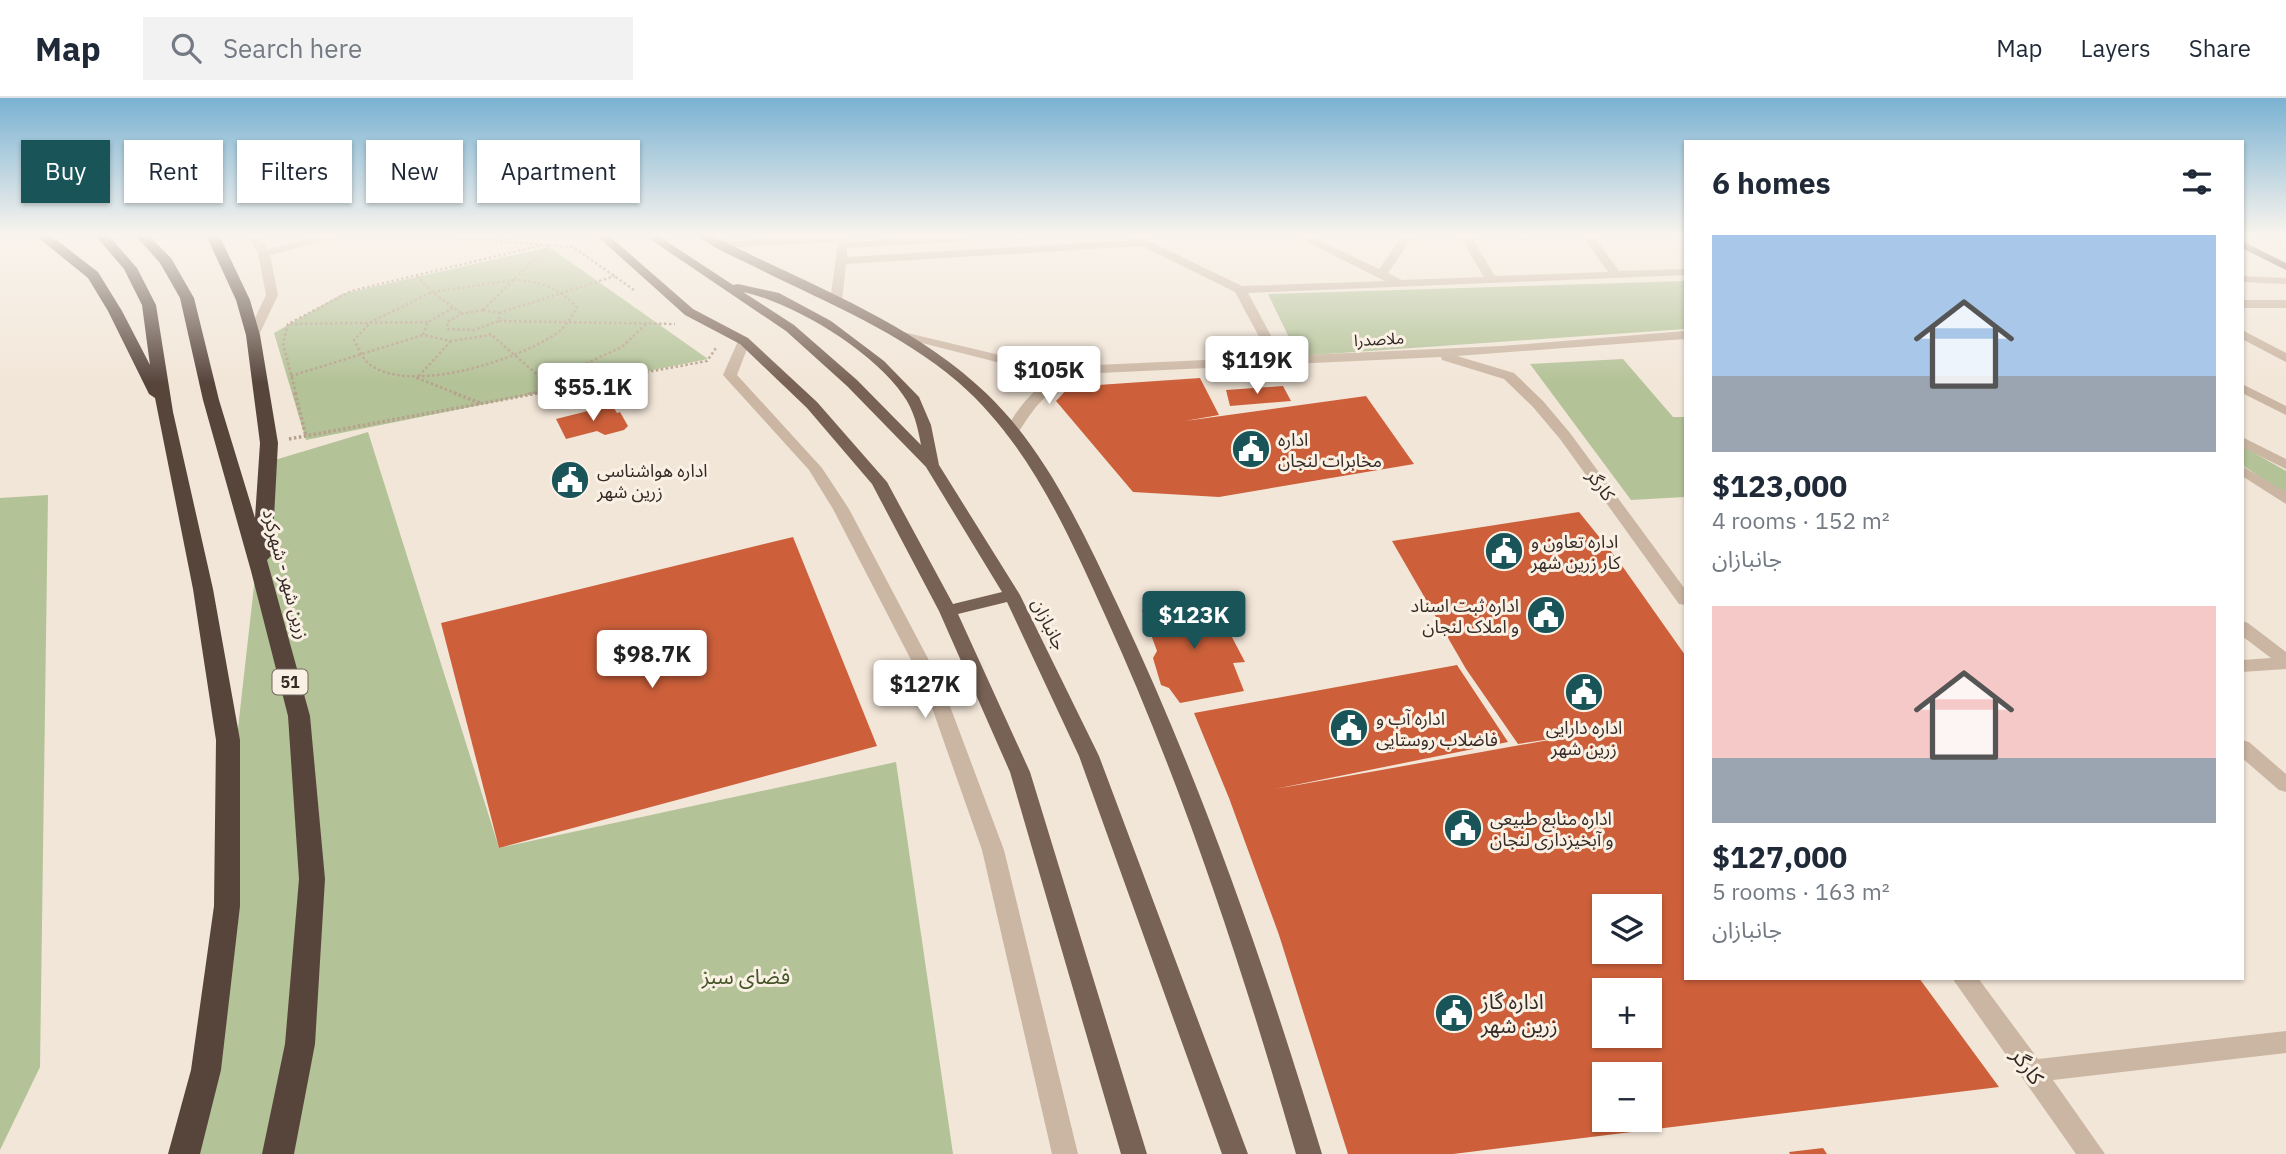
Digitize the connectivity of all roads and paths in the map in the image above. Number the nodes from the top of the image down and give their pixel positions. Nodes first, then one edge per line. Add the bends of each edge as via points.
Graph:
1 (99, 284) edge
2 (138, 284) edge
3 (179, 284) edge
4 (236, 284) edge
5 (270, 284) edge
6 (376, 284) edge
7 (425, 284) edge
8 (484, 284) edge
9 (509, 284) edge
10 (547, 284) edge
11 (589, 284) edge
12 (627, 284) edge
13 (658, 284) edge
14 (725, 284) edge
15 (726, 284) edge
16 (802, 284) edge
17 (838, 284) edge
18 (1228, 284) edge
19 (1370, 284) edge
20 (1240, 290) junction
21 (432, 292) junction
22 (565, 292) junction
23 (638, 292) dead end
24 (836, 301) junction
25 (2244, 304) edge
26 (2286, 304) edge
27 (453, 308) junction
28 (483, 310) junction
29 (499, 313) junction
30 (461, 314) junction
31 (671, 317) dead end
32 (499, 321) junction
33 (371, 322) junction
34 (428, 322) junction
35 (567, 322) junction
36 (288, 324) junction
37 (647, 324) junction
38 (484, 329) junction
39 (899, 333) junction
40 (253, 335) junction
41 (423, 335) junction
42 (491, 335) junction
43 (1684, 335) edge
44 (2244, 335) edge
45 (452, 341) junction
46 (744, 341) junction
47 (709, 343) dead end
48 (1501, 350) junction
49 (362, 354) junction
50 (1436, 354) junction
51 (512, 355) junction
52 (2286, 358) edge
53 (1279, 362) junction
54 (1075, 370) junction
55 (291, 376) junction
56 (1508, 376) junction
57 (417, 378) junction
58 (545, 383) junction
59 (2244, 389) edge
60 (554, 390) junction
61 (481, 403) junction
62 (2286, 411) edge
63 (165, 412) junction
64 (1012, 432) junction
65 (2244, 442) edge
66 (932, 465) junction
67 (2286, 465) edge
68 (2244, 471) edge
69 (2286, 499) edge
70 (261, 571) junction
71 (1012, 595) junction
72 (1684, 599) edge
73 (948, 611) junction
74 (2244, 628) edge
75 (2286, 662) edge
76 (2244, 666) edge
77 (2244, 749) edge
78 (2286, 785) edge
79 (1965, 980) edge
80 (2286, 1042) edge
81 (2032, 1071) junction
82 (1299, 1120) junction
83 (184, 1154) edge
84 (278, 1154) edge
85 (1065, 1154) edge
86 (1134, 1154) edge
87 (1235, 1154) edge
88 (1294, 1154) edge
89 (1309, 1154) edge
90 (2092, 1154) edge

1 - 63 highway
2 - 63 highway via 149,305
3 - 70 highway, زرین شهر - شهرکرد / 51 via 187,298 211,400
4 - 40 highway
5 - 40 street via 272,295
6 - 36 path via 351,290
7 - 21 path
8 - 21 path
9 - 28 path
10 - 22 path
11 - 22 path
12 - 23 path
13 - 46 main road via 689,312
14 - 66 main road, جانبازان via 790,328
15 - 66 main road via 777,297 856,345 907,390 922,422
16 - 24 main road
17 - 24 street
18 - 20 street
19 - 20 street
20 - 53 street
21 - 27 path
21 - 33 path
22 - 29 path
22 - 35 path via 577,307
24 - 39 main road
25 - 26 street
27 - 30 path
27 - 34 path
28 - 29 path
28 - 30 path
29 - 32 path
30 - 38 path via 447,322 448,329
31 - 37 path via 683,325
32 - 35 path
32 - 38 path
33 - 34 path
33 - 36 path
33 - 49 path via 354,340
34 - 41 path
35 - 37 path
35 - 51 path via 559,332
36 - 55 path via 283,343
37 - 58 path via 622,347
38 - 42 path
39 - 54 street, ملاصدرا via 1012,362
39 - 64 main road via 983,398
40 - 70 highway via 270,443
41 - 45 path
41 - 49 path
42 - 45 path
42 - 51 path
43 - 48 street, ملاصدرا
44 - 52 street
45 - 57 path
46 - 73 main road via 812,405 879,482
46 - 85 street via 730,375 814,468 841,509 933,685 993,850
47 - 60 path via 718,349 707,361
48 - 50 street, ملاصدرا
48 - 56 street
49 - 55 path
49 - 57 path via 373,367
50 - 53 street, ملاصدرا
50 - 56 street, کارگر
51 - 57 path
51 - 58 path
53 - 54 street, ملاصدرا
54 - 64 street via 1042,388 1020,414
55 - 61 path via 306,436
56 - 72 street, کارگر via 1565,436
57 - 61 path
58 - 60 path
59 - 62 street
60 - 61 path
63 - 83 highway via 203,589 228,740 227,906 206,1070
64 - 82 main road via 1064,511 1128,643 1264,1001
65 - 67 street
66 - 71 main road, جانبازان
68 - 69 street
70 - 84 highway, زرین شهر - شهرکرد / 51 via 299,716 312,879 300,1044
71 - 73 main road
71 - 87 main road, جانبازان via 1089,756
73 - 86 main road via 1020,772
74 - 75 street
75 - 76 street
77 - 78 street
79 - 81 street, کارگر
80 - 81 street
81 - 90 street, کارگر
82 - 88 main road
82 - 89 main road

